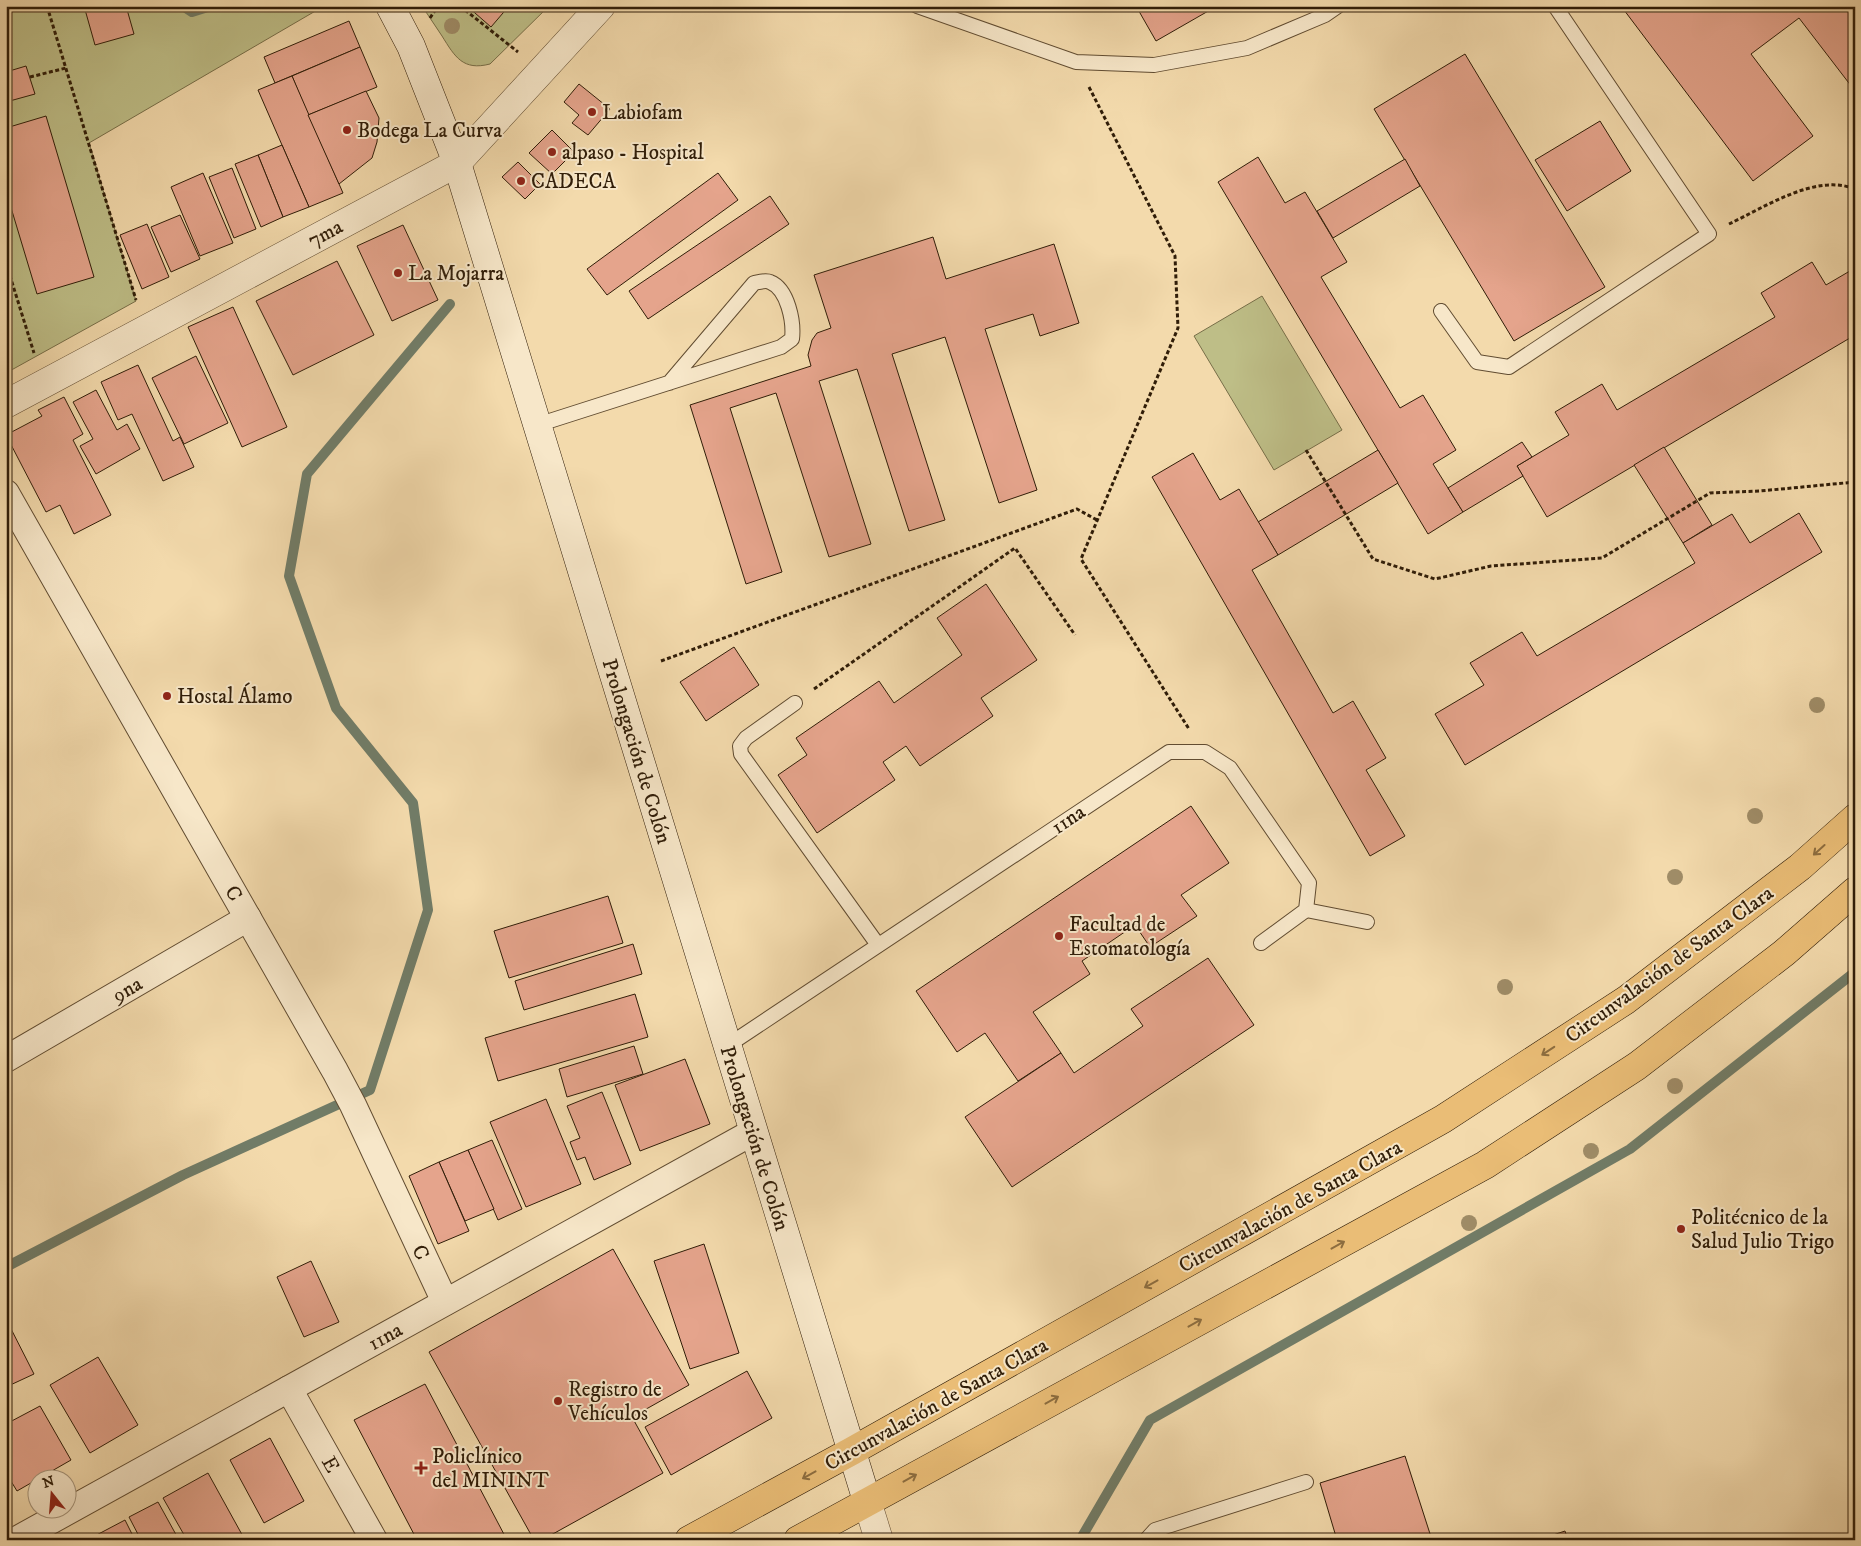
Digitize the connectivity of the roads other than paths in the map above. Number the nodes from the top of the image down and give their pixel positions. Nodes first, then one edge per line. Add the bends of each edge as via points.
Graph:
1 (390, 6) edge
2 (917, 6) edge
3 (1338, 6) edge
4 (1555, 6) edge
5 (595, 9) edge
6 (457, 163) junction
7 (1441, 311) dead end
8 (669, 383) junction
9 (6, 404) edge
10 (537, 425) junction
11 (6, 493) edge
12 (795, 703) road end
13 (1855, 818) edge
14 (1855, 891) edge
15 (1306, 910) junction
16 (248, 918) junction
17 (1367, 922) dead end
18 (1261, 943) dead end
19 (878, 945) junction
20 (727, 1046) junction
21 (6, 1059) edge
22 (753, 1132) junction
23 (445, 1302) junction
24 (289, 1389) junction
25 (852, 1452) junction
26 (1306, 1482) dead end
27 (867, 1501) junction
28 (6, 1521) edge
29 (16, 1540) edge
30 (374, 1540) edge
31 (689, 1540) edge
32 (798, 1540) edge
33 (879, 1540) edge
34 (1146, 1540) edge

1 - 6 main road, Prolongación de Colón via 411,46
2 - 3 lane via 1076,62 1154,65 1247,48 1325,15
4 - 7 lane via 1709,234 1510,368 1478,362
5 - 6 main road, 7ma
6 - 9 main road, 7ma
6 - 10 main road, Prolongación de Colón
8 - 8 lane via 781,347 792,339 793,327 783,291 769,281 754,283
8 - 10 lane
10 - 20 main road, Prolongación de Colón
11 - 16 street, C
12 - 19 lane via 746,738 740,746 741,754
13 -> 25 highway, Circunvalación de Santa Clara via 1800,867 1626,1000 1444,1120
27 -> 14 highway via 1485,1165 1637,1066 1784,953
15 - 17 lane
15 - 18 lane
15 - 19 lane, 11na via 1309,883 1230,768 1205,752 1169,752
16 - 21 street, 9na
16 - 23 street, C via 353,1105
19 - 20 lane, 11na
20 - 22 main road, Prolongación de Colón
22 - 23 street, 11na
22 - 25 main road, Prolongación de Colón
23 - 24 street, 11na
24 - 29 street, 11na
24 - 30 street, E
25 - 27 main road, Prolongación de Colón
25 -> 31 highway, Circunvalación de Santa Clara
26 - 34 lane via 1155,1530
27 - 32 highway
27 - 33 main road, Prolongación de Colón
28 - 29 street

